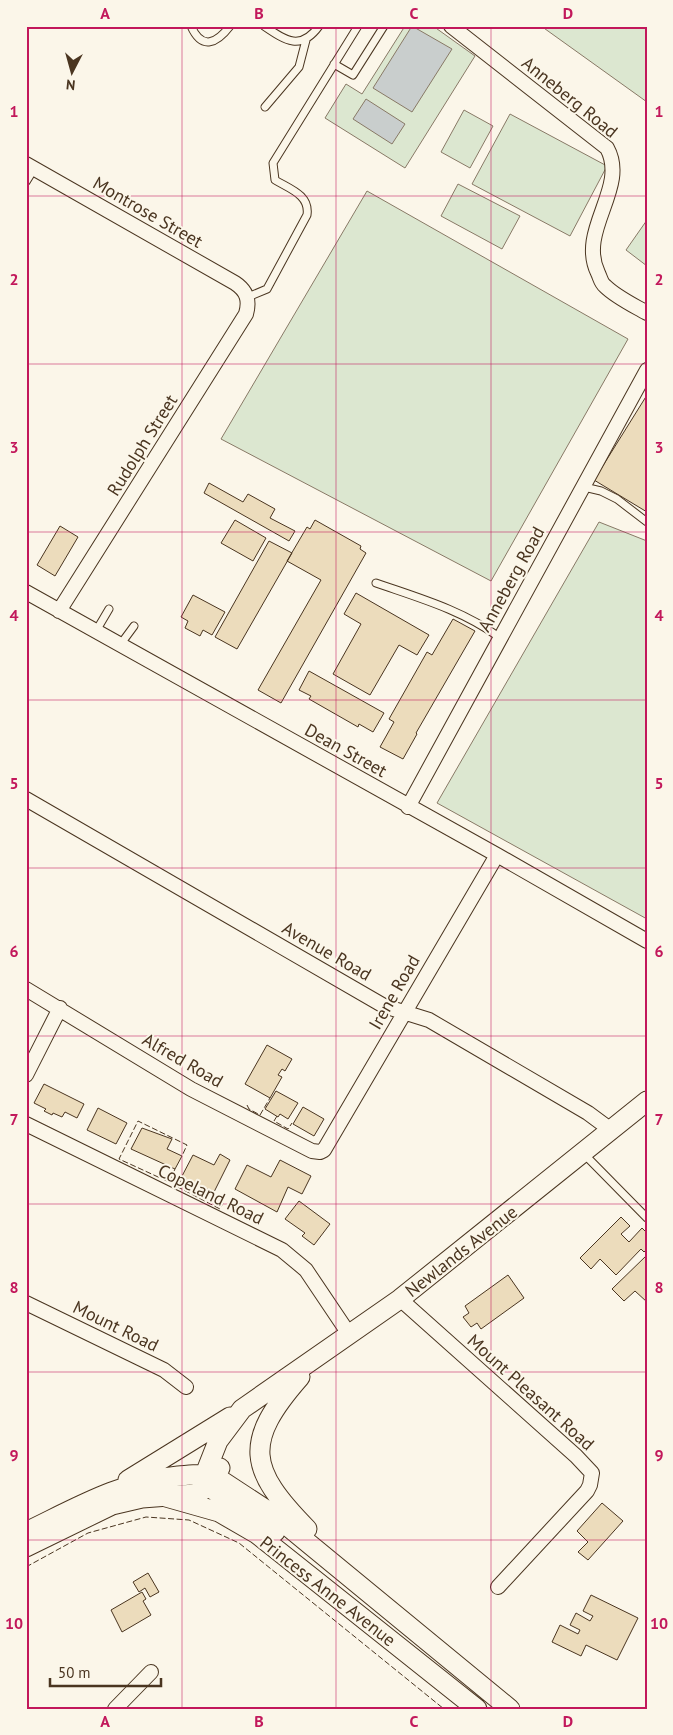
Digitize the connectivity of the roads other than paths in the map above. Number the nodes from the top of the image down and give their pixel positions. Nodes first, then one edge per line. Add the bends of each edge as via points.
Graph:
1 (191, 26) edge
2 (230, 26) edge
3 (264, 26) edge
4 (319, 26) edge
5 (358, 26) edge
6 (384, 26) edge
7 (451, 26) edge
8 (306, 40) junction
9 (334, 64) junction
10 (265, 107) dead end
11 (30, 166) edge
12 (26, 182) edge
13 (248, 297) junction
14 (647, 313) edge
15 (647, 370) edge
16 (584, 487) junction
17 (647, 522) edge
18 (376, 582) dead end
19 (26, 592) edge
20 (109, 609) dead end
21 (59, 611) junction
22 (134, 626) dead end
23 (96, 631) junction
24 (499, 637) junction
25 (120, 645) junction
26 (26, 799) edge
27 (408, 807) junction
28 (498, 855) junction
29 (647, 941) edge
30 (26, 989) edge
31 (60, 1008) junction
32 (405, 1011) junction
33 (26, 1075) edge
34 (647, 1101) edge
35 (26, 1124) edge
36 (611, 1130) junction
37 (324, 1150) joint
38 (583, 1153) junction
39 (647, 1218) edge
40 (400, 1299) junction
41 (26, 1303) edge
42 (349, 1334) junction
43 (316, 1359) junction
44 (186, 1387) dead end
45 (268, 1391) junction
46 (242, 1409) junction
47 (210, 1479) junction
48 (109, 1491) junction
49 (166, 1496) junction
50 (26, 1532) edge
51 (26, 1547) edge
52 (334, 1565) junction
53 (498, 1587) dead end
54 (343, 1602) junction
55 (151, 1672) dead end
56 (115, 1709) edge
57 (476, 1709) edge
58 (510, 1709) edge

1 - 2 lane via 204,42 218,39
3 - 8 lane via 288,41
4 - 8 lane
5 - 9 lane
6 - 9 lane via 353,75
7 - 14 street, Anneberg Road via 607,148 614,170 591,253 604,285
8 - 10 lane via 299,67
9 - 13 lane via 273,163 276,180 303,196 307,215 267,288
11 - 12 lane
11 - 13 street, Montrose Street via 235,283
13 - 21 street, Rudolph Street via 246,314
15 - 16 street, Anneberg Road
16 - 17 lane via 601,490
16 - 24 street, Anneberg Road
18 - 24 lane via 452,609
19 - 21 street, Dean Street
20 - 23 lane
21 - 23 street, Dean Street
22 - 25 lane
23 - 25 street, Dean Street
24 - 27 street, Anneberg Road
25 - 27 street, Dean Street
26 - 32 street, Avenue Road via 384,1006
27 - 28 street, Dean Street
28 - 29 street, Dean Street
28 - 32 street, Irene Road
30 - 31 street, Alfred Road
31 - 33 street
31 - 37 street, Alfred Road via 191,1088 312,1151
32 - 36 street, Avenue Road via 429,1020 475,1046
32 - 37 street, Irene Road
34 - 36 main road, Newlands Avenue
35 - 42 street, Copeland Road via 282,1250 306,1270
36 - 38 main road, Newlands Avenue
38 - 39 lane
38 - 40 main road, Newlands Avenue
40 - 42 main road, Newlands Avenue
40 - 53 street, Mount Pleasant Road via 592,1473 587,1491
41 - 44 street, Mount Road via 164,1370
42 - 43 main road, Newlands Avenue
43 - 45 main road, Newlands Avenue
43 - 52 main road via 267,1421 261,1439 261,1464 271,1489 321,1545
45 - 46 main road, Newlands Avenue
45 - 47 main road, Newlands Avenue via 238,1431
46 - 47 main road, Newlands Avenue via 218,1441
46 - 48 main road
47 - 48 main road via 151,1480
47 - 49 main road via 195,1494
47 - 52 main road, Princess Anne Avenue via 254,1500
47 - 54 main road via 300,1554
48 - 50 main road
49 - 51 main road via 112,1505
49 - 54 main road, Princess Anne Avenue via 219,1512 237,1521
52 - 58 main road, Princess Anne Avenue
54 - 57 main road, Princess Anne Avenue
55 - 56 street

